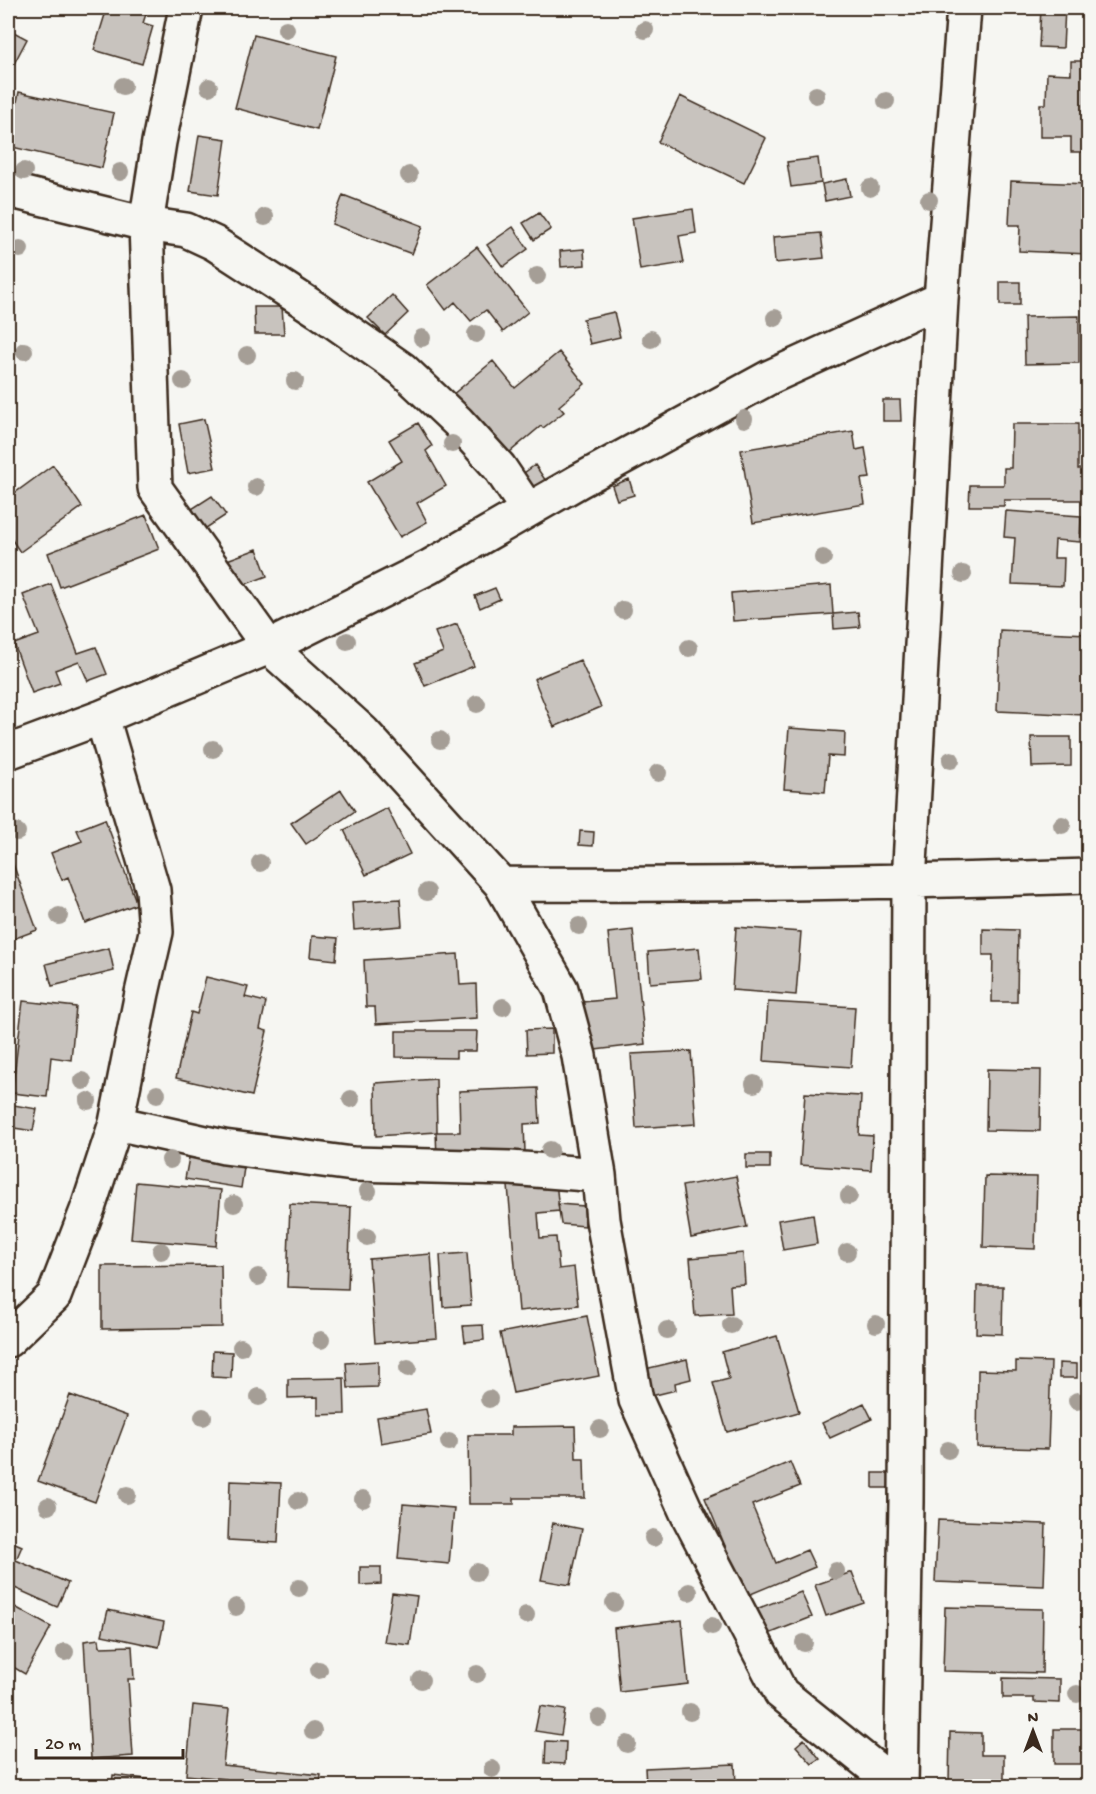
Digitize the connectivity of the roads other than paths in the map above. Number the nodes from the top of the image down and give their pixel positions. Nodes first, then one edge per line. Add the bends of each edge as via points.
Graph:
1 (186, 8) edge
2 (964, 8) edge
3 (8, 190) edge
4 (146, 224) junction
5 (941, 299) junction
6 (528, 510) junction
7 (269, 647) junction
8 (102, 717) junction
9 (8, 752) edge
10 (1089, 876) edge
11 (909, 882) junction
12 (501, 884) junction
13 (116, 1123) junction
14 (599, 1175) junction
15 (8, 1340) edge
16 (899, 1786) edge

1 - 4 street
2 - 5 street
3 - 4 street
4 - 6 street via 186,230 214,243 402,369 499,467
4 - 7 street via 155,488
5 - 6 street via 770,377
5 - 11 street
6 - 7 street via 429,567
7 - 8 street
7 - 12 street via 363,732
8 - 9 street
8 - 13 street via 153,890 156,932
10 - 11 street
11 - 12 street
11 - 16 street via 906,1502
12 - 14 street via 561,989 579,1056
13 - 14 street via 224,1147 353,1164 510,1168
13 - 15 street via 54,1296
14 - 16 street via 603,1220 636,1400 687,1513 781,1693

